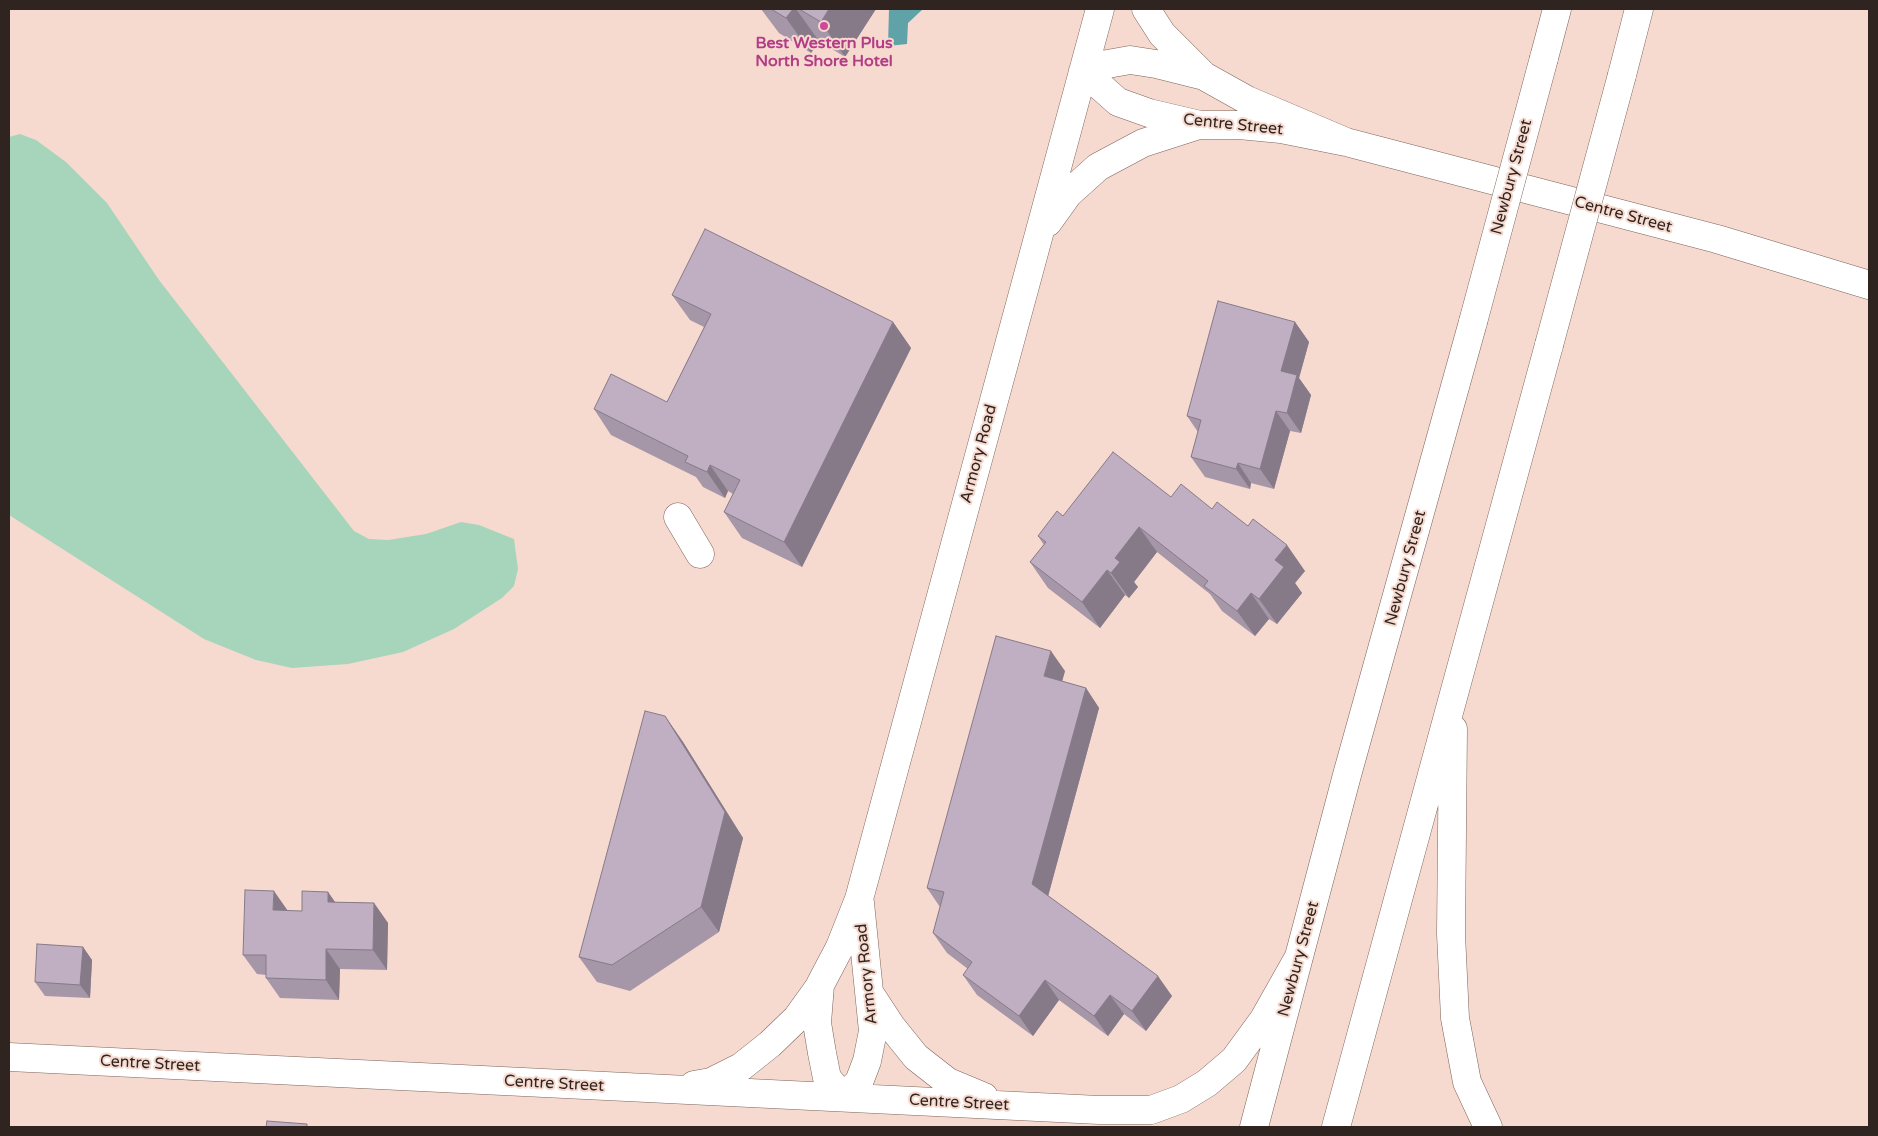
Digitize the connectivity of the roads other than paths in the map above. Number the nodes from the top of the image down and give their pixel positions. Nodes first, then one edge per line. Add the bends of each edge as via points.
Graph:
1 (1100, 9) edge
2 (1146, 9) edge
3 (1558, 9) edge
4 (1639, 9) edge
5 (1083, 71) junction
6 (1204, 76) junction
7 (1200, 125) junction
8 (1346, 142) junction
9 (1037, 238) junction
10 (1869, 285) edge
11 (678, 517) dead end
12 (700, 554) dead end
13 (1453, 694) junction
14 (859, 899) junction
15 (1299, 957) junction
16 (820, 985) junction
17 (871, 994) junction
18 (9, 1057) edge
19 (669, 1089) junction
20 (843, 1098) junction
21 (1025, 1106) junction
22 (1100, 1110) junction
23 (1150, 1127) edge
24 (1254, 1127) edge
25 (1336, 1127) edge
26 (1488, 1127) edge

1 - 5 main road, Armory Road
2 - 6 main road via 1162,34
3 - 15 main road, Newbury Street, bridge
4 - 13 main road, bridge
5 - 6 main road, Centre Street via 1130,60
5 - 7 main road, Centre Street via 1118,102
5 - 9 main road, Armory Road
6 - 8 main road, Centre Street via 1247,100
7 - 8 main road, Centre Street via 1281,129
7 - 9 main road via 1143,143 1098,167 1068,194
8 - 10 main road, Centre Street via 1717,239
9 - 14 main road, Armory Road
11 - 12 main road
13 - 25 main road
13 - 26 main road via 1451,934 1455,1018 1467,1082
14 - 16 main road, Armory Road
14 - 17 main road, Armory Road
15 - 22 main road, Centre Street via 1264,1019 1234,1060 1207,1083 1181,1099 1151,1110
15 - 24 main road, Newbury Street
16 - 19 main road via 797,1018 741,1067 711,1082
16 - 20 main road, Armory Road via 817,1023 827,1078
17 - 20 main road, Armory Road via 873,1031 867,1061 859,1082
17 - 21 main road via 916,1057 948,1082 982,1096
18 - 19 main road, Centre Street
19 - 20 main road, Centre Street
20 - 21 main road, Centre Street
21 - 22 main road, Centre Street
22 - 23 main road, Centre Street

